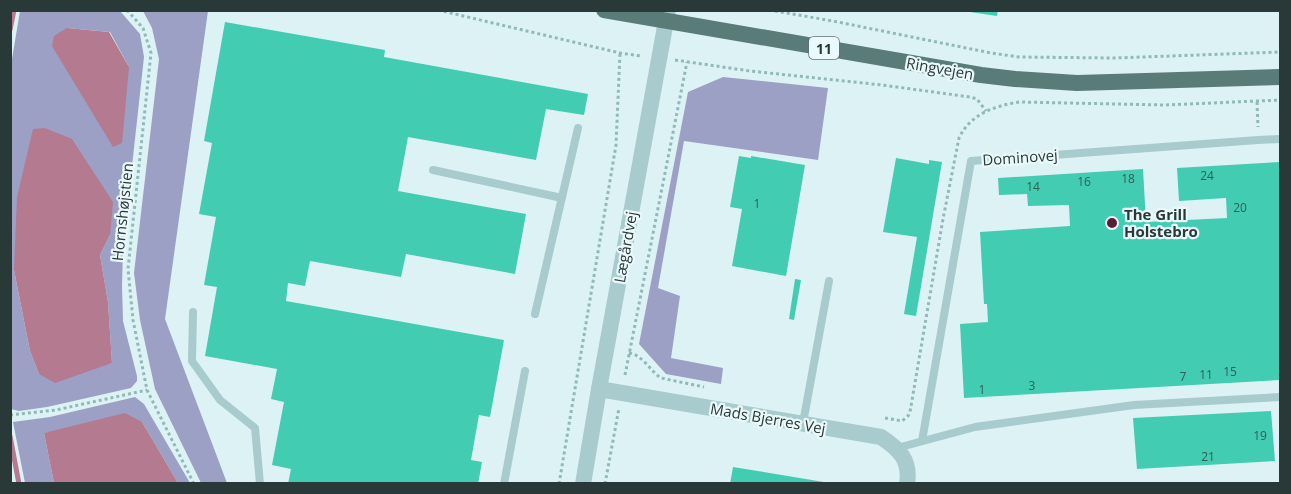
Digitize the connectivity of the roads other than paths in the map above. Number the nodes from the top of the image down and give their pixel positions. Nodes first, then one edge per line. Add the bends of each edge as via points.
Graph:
1 (604, 10) edge
2 (667, 16) edge
3 (1281, 77) edge
4 (578, 128) dead end
5 (1281, 139) edge
6 (433, 170) dead end
7 (562, 198) junction
8 (829, 281) dead end
9 (193, 312) dead end
10 (535, 314) dead end
11 (525, 371) dead end
12 (599, 389) junction
13 (1281, 397) edge
14 (803, 423) junction
15 (922, 441) junction
16 (897, 448) junction
17 (260, 483) edge
18 (504, 483) edge
19 (583, 483) edge
20 (907, 483) edge

1 - 2 main road, Ringvejen / 11
2 - 3 main road, Ringvejen / 11 via 970,74 1015,79 1077,83
2 - 12 street, Lægårdvej
4 - 7 lane
5 - 15 lane, Dominovej via 971,161
6 - 7 lane
7 - 10 lane
8 - 14 lane
9 - 17 lane via 192,361 220,400 255,428
11 - 18 lane
12 - 14 street, Mads Bjerres Vej
12 - 19 street, Lægårdvej
13 - 15 lane via 1134,405 975,427
14 - 16 street, Mads Bjerres Vej via 881,437
15 - 16 lane
16 - 20 street via 905,459

